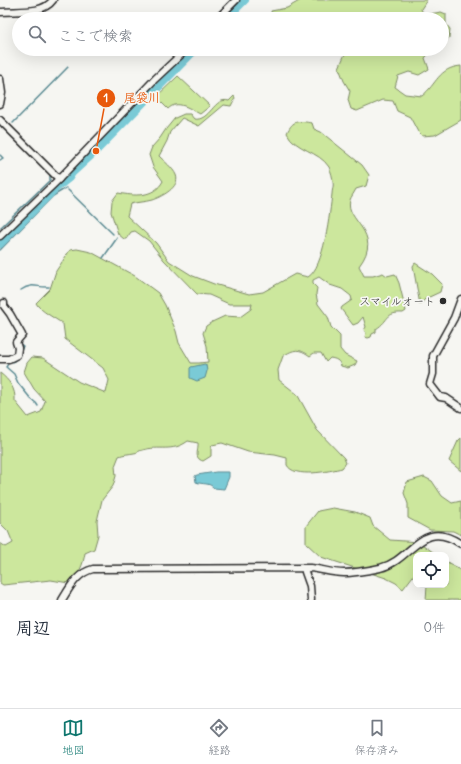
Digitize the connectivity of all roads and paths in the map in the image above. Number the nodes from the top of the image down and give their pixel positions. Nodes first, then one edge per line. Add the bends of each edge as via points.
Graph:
1 (53, 0) edge
2 (236, 0) edge
3 (0, 12) edge
4 (224, 12) edge
5 (181, 56) edge
6 (0, 79) edge
7 (0, 104) edge
8 (0, 120) edge
9 (59, 179) junction
10 (0, 236) edge
11 (461, 299) edge
12 (4, 303) dead end
13 (0, 359) edge
14 (461, 408) edge
15 (461, 544) edge
16 (305, 572) dead end
17 (62, 600) edge
18 (311, 600) edge

1 - 3 street via 43,9
2 - 4 street
5 - 9 street
6 - 7 street
8 - 9 street
9 - 10 street
11 - 14 street via 454,318 433,356 430,384 440,397
12 - 13 street via 22,334 16,342 16,355 9,359
15 - 17 street via 447,536 429,536 415,544 394,563 382,568 346,573 310,568 93,569 78,577
16 - 18 street

